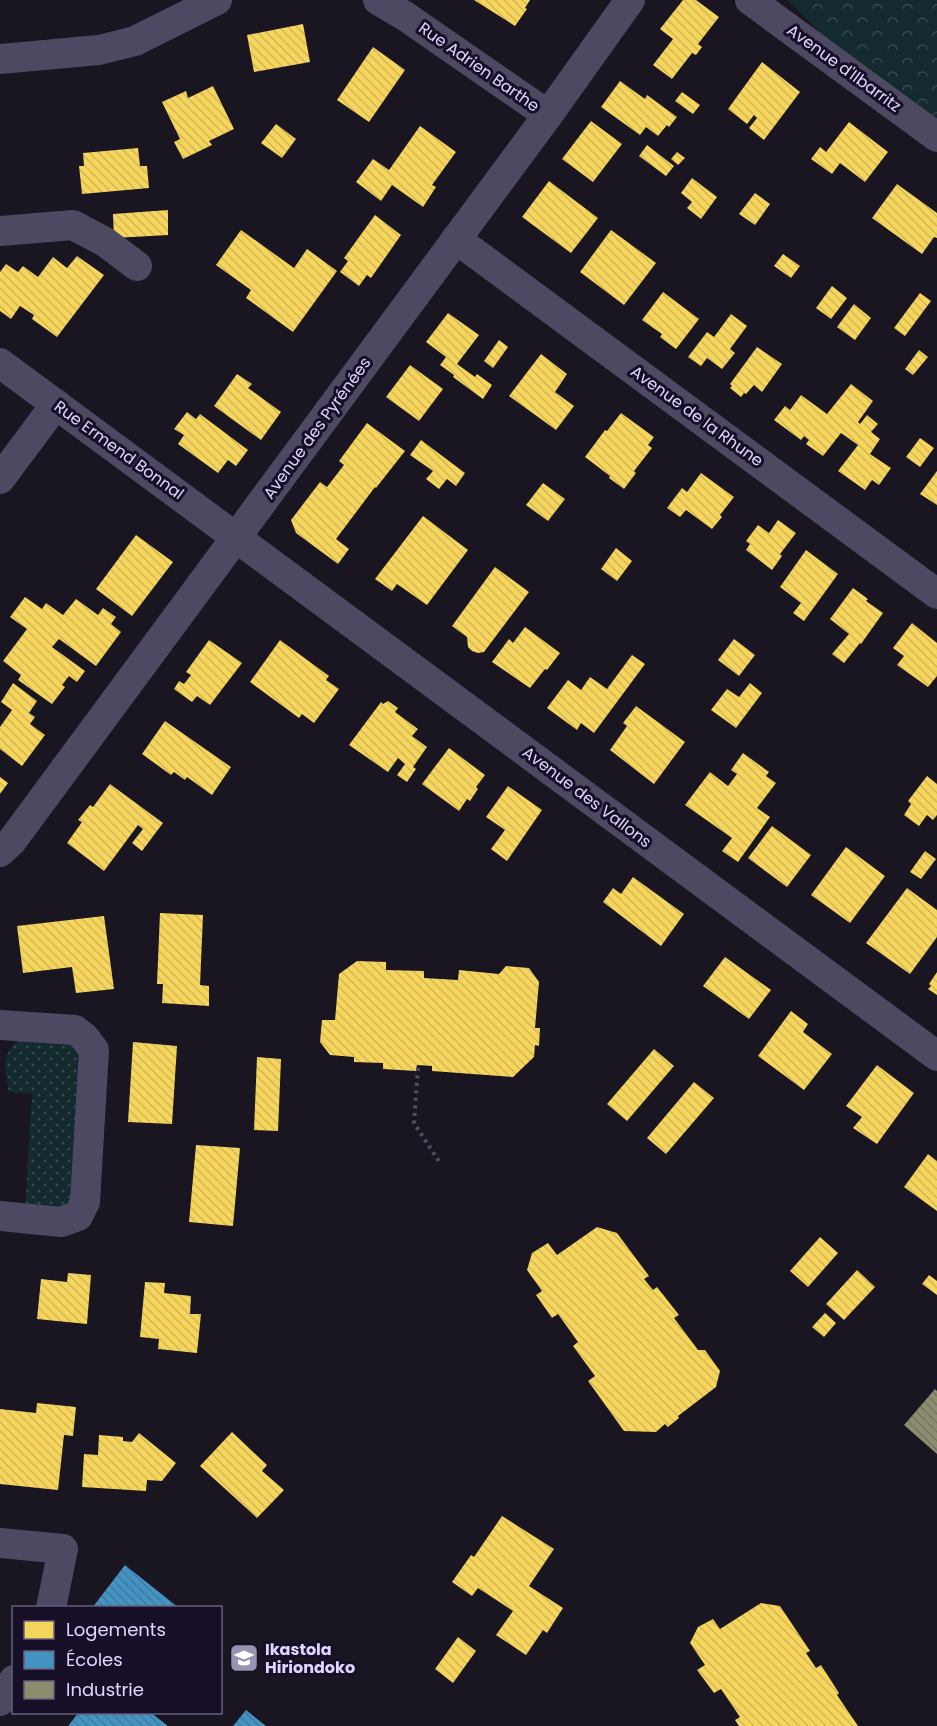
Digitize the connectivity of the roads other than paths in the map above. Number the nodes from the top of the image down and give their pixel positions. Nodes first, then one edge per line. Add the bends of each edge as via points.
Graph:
1 (217, 0) edge
2 (378, 0) edge
3 (630, 0) edge
4 (750, 0) edge
5 (0, 59) edge
6 (548, 115) junction
7 (937, 137) edge
8 (0, 231) edge
9 (456, 239) junction
10 (138, 266) dead end
11 (0, 363) edge
12 (56, 404) junction
13 (0, 478) edge
14 (237, 538) junction
15 (937, 594) edge
16 (0, 852) edge
17 (0, 1024) edge
18 (937, 1056) edge
19 (0, 1216) edge
20 (0, 1543) edge
21 (51, 1606) edge
22 (12, 1683) edge
23 (0, 1701) edge

1 - 5 street via 135,41 99,50
2 - 6 street, Rue Adrien Barthe
3 - 6 street, Avenue des Pyrénées
4 - 7 street, Avenue d'Ilbarritz
6 - 9 street, Avenue des Pyrénées
8 - 10 street via 73,225
9 - 14 street, Avenue des Pyrénées
9 - 15 street, Avenue de la Rhune
11 - 12 street, Rue Ermend Bonnal
12 - 13 street
12 - 14 street, Rue Ermend Bonnal
14 - 16 street, Avenue des Pyrénées
14 - 18 street, Avenue des Vallons
17 - 19 street via 75,1030 94,1050 85,1202 78,1216 61,1222
20 - 21 street via 63,1549
22 - 23 street

